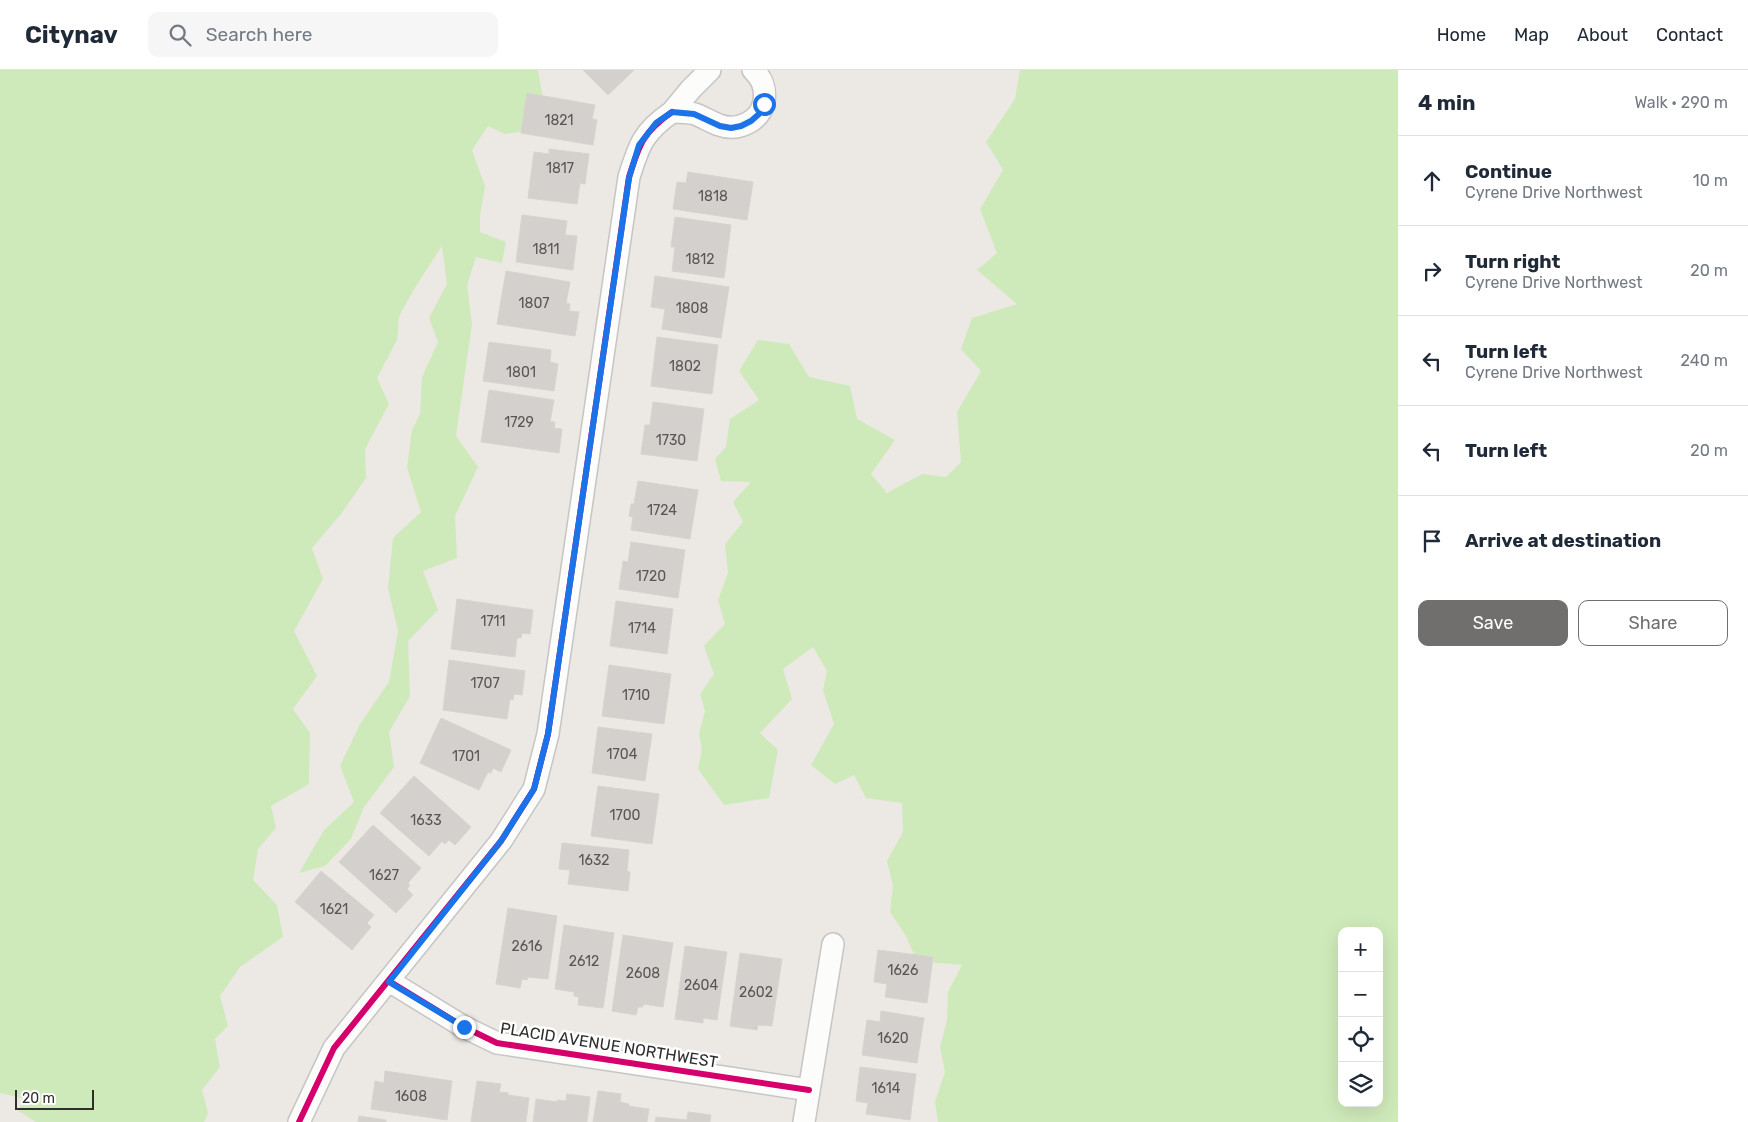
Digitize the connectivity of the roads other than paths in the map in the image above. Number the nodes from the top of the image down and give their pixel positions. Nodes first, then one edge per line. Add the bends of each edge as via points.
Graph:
1 (710, 70) edge
2 (753, 70) edge
3 (672, 112) junction
4 (833, 944) dead end
5 (389, 982) junction
6 (809, 1090) junction
7 (299, 1122) edge
8 (804, 1122) edge

1 - 3 street
2 - 3 street via 763,83 765,94 759,114 751,121 731,128 694,114
3 - 5 street via 656,123 639,145 629,178 548,734 534,789 501,841
4 - 6 street
5 - 6 street, PLACID AVENUE NORTHWEST via 497,1044
5 - 7 street via 334,1048
6 - 8 street

